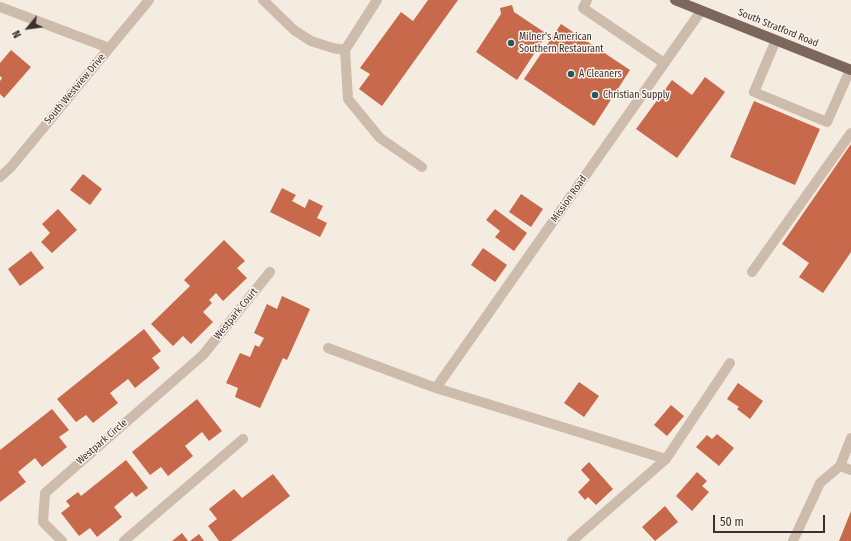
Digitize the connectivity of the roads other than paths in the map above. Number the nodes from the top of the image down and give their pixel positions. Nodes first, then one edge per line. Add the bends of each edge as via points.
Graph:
1 (149, 0) edge
2 (263, 0) edge
3 (376, 0) edge
4 (675, 0) edge
5 (585, 4) edge
6 (0, 7) edge
7 (701, 11) junction
8 (776, 40) junction
9 (109, 48) junction
10 (345, 50) junction
11 (664, 63) junction
12 (850, 70) edge
13 (851, 133) edge
14 (422, 167) dead end
15 (0, 177) edge
16 (270, 272) dead end
17 (752, 272) dead end
18 (328, 348) dead end
19 (203, 356) joint
20 (730, 363) dead end
21 (436, 388) junction
22 (851, 438) edge
23 (244, 439) dead end
24 (666, 459) junction
25 (840, 466) junction
26 (851, 470) edge
27 (62, 541) edge
28 (124, 541) edge
29 (572, 541) edge
30 (793, 541) edge

1 - 9 street, South Westview Drive
2 - 10 street via 294,30 311,41
3 - 10 street
4 - 7 main road, South Stratford Road
5 - 11 street
6 - 9 street
7 - 8 main road, South Stratford Road
7 - 11 street, Mission Road
8 - 12 main road, South Stratford Road
8 - 12 street via 754,92 827,122
9 - 15 street, South Westview Drive
10 - 14 street via 348,99 380,138
11 - 21 street, Mission Road
13 - 17 street
16 - 19 street, Westpark Court
18 - 21 street
19 - 27 street, Westpark Circle via 45,493 43,522
20 - 24 street
21 - 24 street
22 - 25 street
23 - 28 street
24 - 29 street
25 - 26 street
25 - 30 street via 820,483

